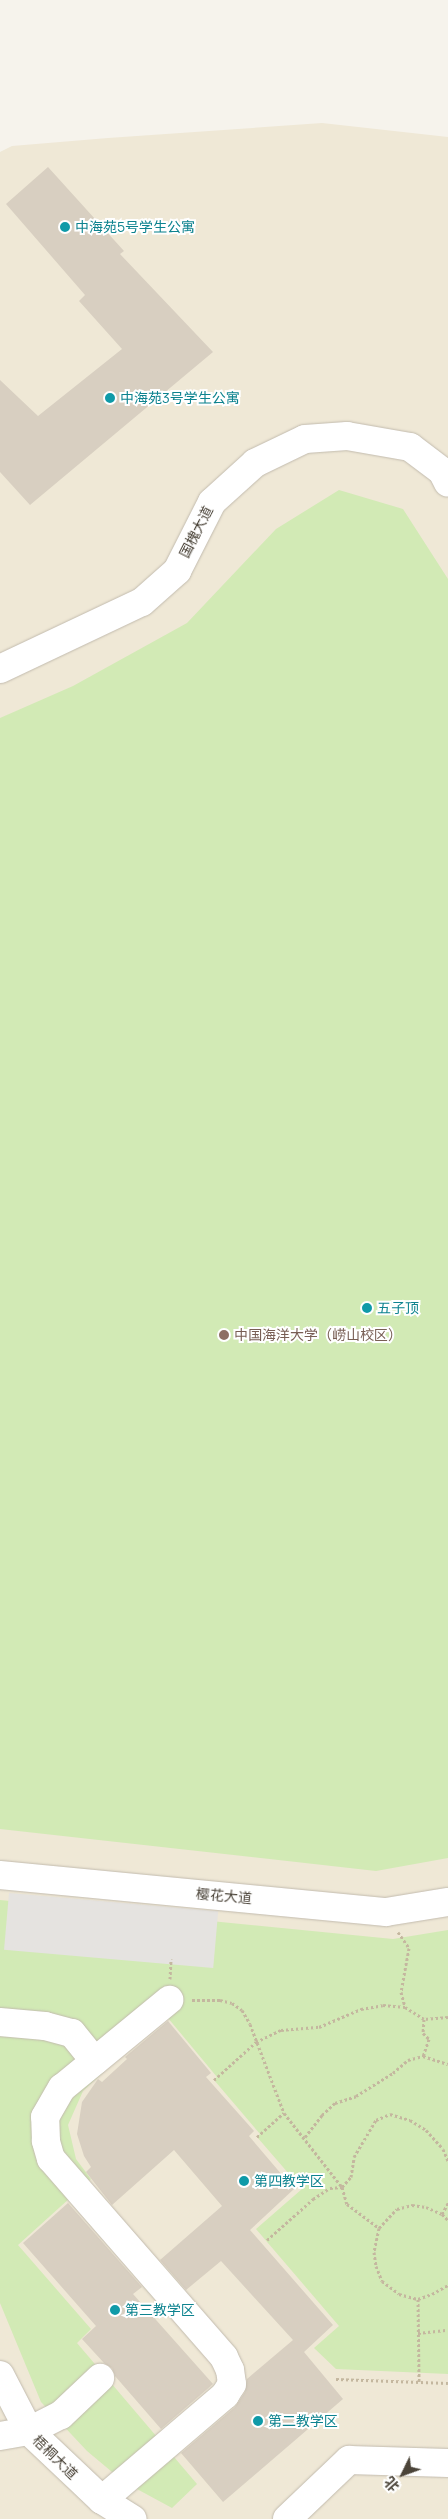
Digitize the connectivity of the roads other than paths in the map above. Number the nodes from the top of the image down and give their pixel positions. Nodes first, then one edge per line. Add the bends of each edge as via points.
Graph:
1 (448, 483) edge
2 (0, 669) edge
3 (0, 1875) edge
4 (448, 1902) edge
5 (169, 2000) road end
6 (0, 2022) edge
7 (95, 2061) junction
8 (0, 2375) edge
9 (100, 2378) dead end
10 (29, 2431) junction
11 (0, 2436) edge
12 (448, 2463) edge
13 (102, 2500) junction
14 (132, 2519) edge
15 (287, 2519) edge

1 - 2 lane, 国槐大道 via 442,471 410,447 348,436 305,439 255,463 212,502 176,570 142,602
3 - 4 lane, 樱花大道 via 386,1912
5 - 7 lane
6 - 7 lane via 45,2026 72,2033
7 - 13 lane via 62,2088 45,2117 51,2159 224,2357 232,2384 225,2395
8 - 10 lane, 梧桐大道
9 - 10 lane via 61,2414
10 - 11 lane
10 - 13 lane, 梧桐大道
12 - 15 lane via 349,2460
13 - 14 lane, 梧桐大道

